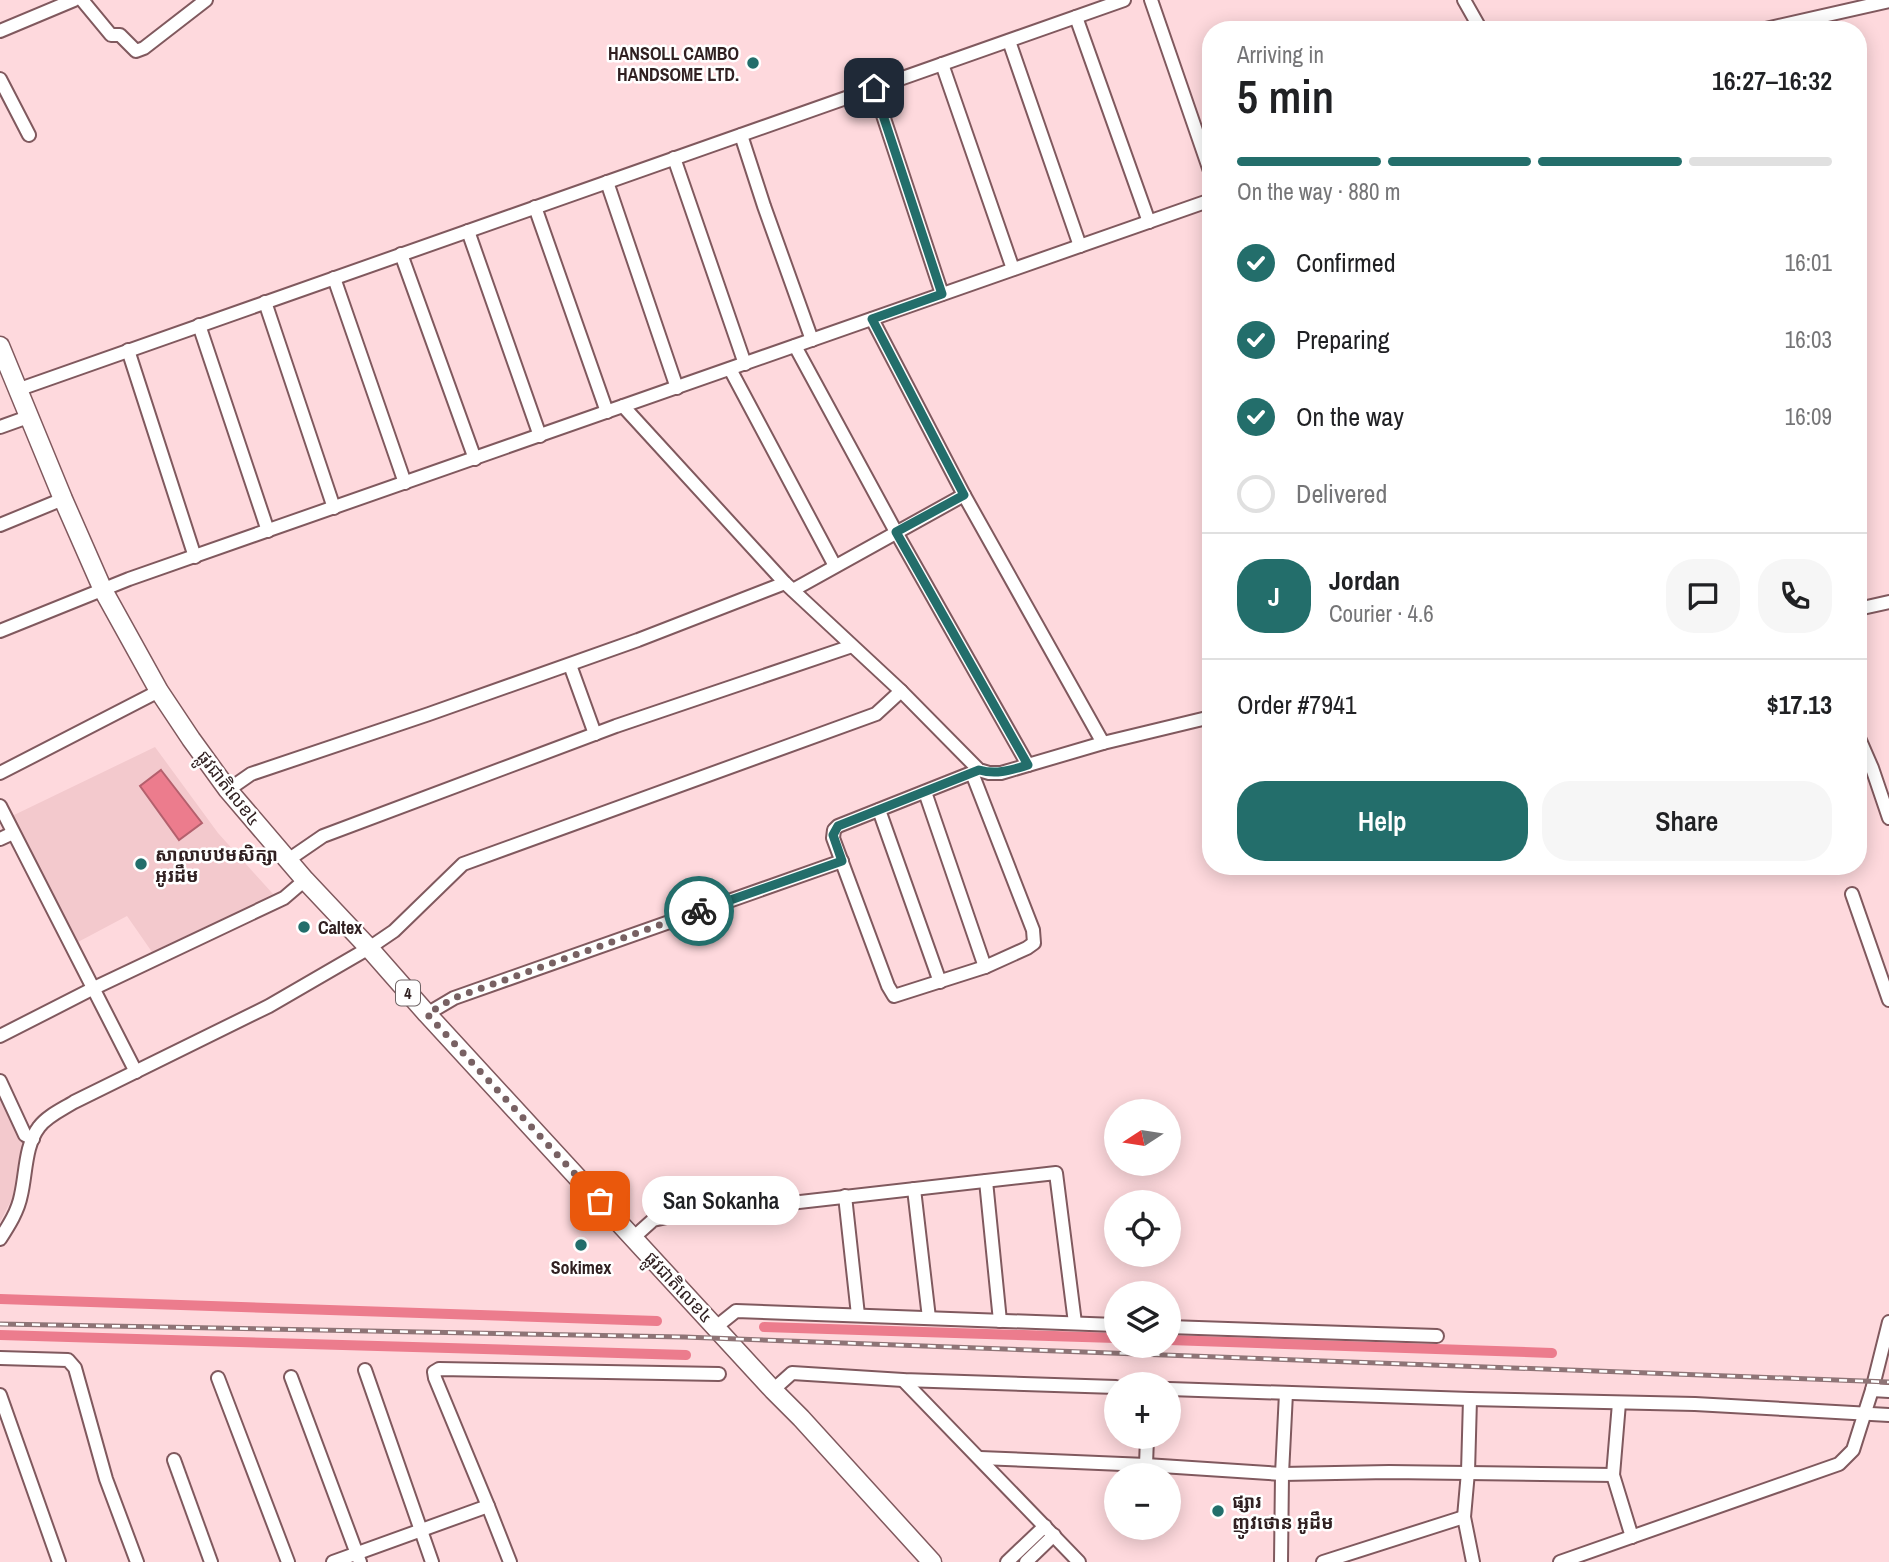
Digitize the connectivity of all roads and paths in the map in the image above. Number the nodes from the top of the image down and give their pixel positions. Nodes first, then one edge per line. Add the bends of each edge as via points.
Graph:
1 (74, 0) edge
2 (82, 0) edge
3 (206, 0) edge
4 (1124, 0) edge
5 (1150, 0) edge
6 (1464, 0) edge
7 (1889, 1) edge
8 (1076, 17) junction
9 (1476, 21) edge
10 (1800, 21) edge
11 (0, 31) edge
12 (1009, 41) junction
13 (942, 64) junction
14 (0, 79) edge
15 (874, 88) junction
16 (29, 135) dead end
17 (741, 135) junction
18 (1202, 148) edge
19 (674, 158) junction
20 (607, 181) junction
21 (1202, 203) edge
22 (535, 207) junction
23 (1149, 222) junction
24 (468, 230) junction
25 (1080, 246) junction
26 (401, 254) junction
27 (1013, 270) junction
28 (334, 278) junction
29 (942, 294) junction
30 (265, 302) junction
31 (872, 319) junction
32 (199, 325) junction
33 (812, 340) junction
34 (0, 346) edge
35 (795, 346) junction
36 (128, 350) junction
37 (745, 363) junction
38 (730, 369) junction
39 (677, 388) junction
40 (18, 390) junction
41 (623, 407) junction
42 (607, 412) junction
43 (28, 417) junction
44 (0, 427) edge
45 (540, 436) junction
46 (475, 458) junction
47 (405, 483) junction
48 (964, 495) junction
49 (62, 499) junction
50 (334, 508) junction
51 (0, 525) edge
52 (268, 531) junction
53 (896, 532) junction
54 (195, 557) junction
55 (835, 566) junction
56 (789, 586) junction
57 (103, 590) junction
58 (1889, 602) edge
59 (1867, 607) edge
60 (0, 631) edge
61 (852, 646) junction
62 (570, 664) junction
63 (159, 691) junction
64 (901, 691) junction
65 (1202, 719) edge
66 (595, 734) junction
67 (1103, 743) junction
68 (1867, 757) edge
69 (1028, 765) junction
70 (975, 771) junction
71 (0, 773) edge
72 (229, 790) junction
73 (925, 792) junction
74 (0, 806) edge
75 (879, 810) junction
76 (1889, 818) edge
77 (13, 833) junction
78 (0, 839) edge
79 (288, 860) junction
80 (842, 861) junction
81 (305, 880) junction
82 (1852, 894) dead end
83 (369, 948) junction
84 (985, 967) junction
85 (940, 982) junction
86 (92, 989) junction
87 (1889, 1000) edge
88 (427, 1014) junction
89 (0, 1036) edge
90 (136, 1072) junction
91 (0, 1081) edge
92 (33, 1139) junction
93 (986, 1181) junction
94 (914, 1189) junction
95 (845, 1196) junction
96 (634, 1238) junction
97 (0, 1239) edge
98 (858, 1315) junction
99 (929, 1318) junction
100 (1000, 1321) junction
101 (1889, 1322) edge
102 (1074, 1324) junction
103 (1104, 1325) edge
104 (716, 1327) junction
105 (1181, 1327) edge
106 (1437, 1336) dead end
107 (0, 1357) edge
108 (365, 1370) dead end
109 (719, 1374) dead end
110 (1875, 1374) junction
111 (1889, 1374) edge
112 (291, 1377) dead end
113 (218, 1378) dead end
114 (903, 1380) junction
115 (1104, 1387) edge
116 (1181, 1389) edge
117 (773, 1390) junction
118 (1872, 1390) junction
119 (1889, 1391) edge
120 (1286, 1393) junction
121 (0, 1395) edge
122 (1470, 1399) junction
123 (1619, 1403) junction
124 (1865, 1413) junction
125 (1889, 1415) edge
126 (980, 1458) junction
127 (174, 1460) dead end
128 (1104, 1463) edge
129 (1181, 1467) edge
130 (1468, 1472) junction
131 (1282, 1474) junction
132 (1613, 1475) junction
133 (488, 1506) junction
134 (1464, 1517) junction
135 (421, 1530) junction
136 (1050, 1531) junction
137 (1632, 1537) junction
138 (358, 1558) edge
139 (59, 1562) edge
140 (137, 1562) edge
141 (211, 1562) edge
142 (288, 1562) edge
143 (333, 1562) edge
144 (432, 1562) edge
145 (510, 1562) edge
146 (932, 1562) edge
147 (1007, 1562) edge
148 (1026, 1562) edge
149 (1079, 1562) edge
150 (1281, 1562) edge
151 (1324, 1562) edge
152 (1473, 1562) edge
153 (1560, 1562) edge

1 - 11 street
2 - 3 street via 111,35 120,35 140,51
4 - 8 street
5 - 18 street
6 - 9 street
7 - 10 street
8 - 12 street
8 - 23 street
12 - 13 street
12 - 25 street
13 - 15 street
13 - 27 street
14 - 16 street
15 - 17 street
15 - 29 street
17 - 19 street
17 - 33 street
19 - 20 street
19 - 37 street
20 - 22 street
20 - 39 street
21 - 23 street
22 - 24 street
22 - 42 street
23 - 25 street
24 - 26 street
24 - 45 street
25 - 27 street
26 - 28 street
26 - 46 street
27 - 29 street
28 - 30 street
28 - 47 street
29 - 31 street
30 - 32 street
30 - 50 street
31 - 33 street
31 - 48 street
32 - 36 street
32 - 52 street
33 - 35 street
34 - 40 highway, ផ្លូវជាតិលេខ៤ / 4
35 - 37 street
35 - 53 street
36 - 40 street
36 - 54 street
37 - 38 street
38 - 39 street
38 - 55 street
39 - 41 street
40 - 43 highway, ផ្លូវជាតិលេខ៤ / 4
41 - 42 street
41 - 56 street
42 - 45 street
43 - 44 street
43 - 49 highway, ផ្លូវជាតិលេខ៤ / 4
45 - 46 street
46 - 47 street
47 - 50 street
48 - 53 street
48 - 67 street
49 - 51 street
49 - 57 highway, ផ្លូវជាតិលេខ៤ / 4
50 - 52 street
52 - 54 street
53 - 55 street
53 - 69 street
54 - 57 street
55 - 56 street
56 - 61 street
56 - 62 street
57 - 60 street
57 - 63 highway, ផ្លូវជាតិលេខ៤ / 4
58 - 59 street
61 - 64 street
61 - 66 street
62 - 66 street
62 - 72 street via 251,774
63 - 71 street
63 - 72 highway, ផ្លូវជាតិលេខ៤ / 4
64 - 70 street
64 - 83 street via 876,714 463,864 394,931
65 - 67 street
66 - 79 street via 323,836
67 - 69 street
68 - 76 street
69 - 70 street via 1000,773
70 - 73 street
70 - 84 street via 1035,938 1027,948
72 - 79 highway, ផ្លូវជាតិលេខ៤ / 4
73 - 75 street
73 - 84 street
74 - 77 street
75 - 80 street via 834,830
75 - 85 street
77 - 78 street
77 - 86 street
79 - 81 highway, ផ្លូវជាតិលេខ៤ / 4
80 - 85 street via 894,996
80 - 88 street via 454,998
81 - 83 highway, ផ្លូវជាតិលេខ៤ / 4
81 - 86 street via 284,898
82 - 87 street
83 - 88 highway, ផ្លូវជាតិលេខ៤ / 4
83 - 90 street via 269,1006
84 - 85 street
86 - 89 street
86 - 90 street
88 - 96 highway, ផ្លូវជាតិលេខ៤ / 4
90 - 92 street via 74,1102 45,1121
91 - 92 street via 24,1135
92 - 97 street via 21,1198
93 - 94 street
93 - 100 street
93 - 102 street via 1056,1173
94 - 95 street
94 - 99 street
95 - 96 street via 667,1217 653,1220
95 - 98 street
96 - 104 highway, ផ្លូវជាតិលេខ៤ / 4
98 - 99 street
98 - 104 street via 736,1311
99 - 100 street
100 - 102 street
101 - 110 street
102 - 103 street
104 - 117 highway, ផ្លូវជាតិលេខ៤ / 4
105 - 106 street
107 - 140 street via 68,1360 75,1368 106,1479
108 - 135 street
109 - 133 street via 439,1368 435,1378
110 - 111 street
110 - 118 street
112 - 138 street
113 - 142 street
114 - 115 street
114 - 117 street via 792,1373
114 - 126 street
116 - 120 street
117 - 146 highway, ផ្លូវជាតិលេខ៤ / 4
118 - 119 street
118 - 124 street
120 - 122 street
120 - 131 street
121 - 139 street
122 - 123 street
122 - 130 street
123 - 124 street
123 - 132 street
124 - 125 street
124 - 137 street via 1853,1450 1839,1464
126 - 128 street
126 - 136 street
127 - 141 street
129 - 131 street
130 - 131 street
130 - 132 street
130 - 134 street
131 - 150 street
132 - 137 street
133 - 135 street
133 - 145 street
134 - 151 street
134 - 152 street
135 - 138 street
135 - 144 street
136 - 147 street
136 - 148 street
136 - 149 street
137 - 153 street
138 - 143 street

